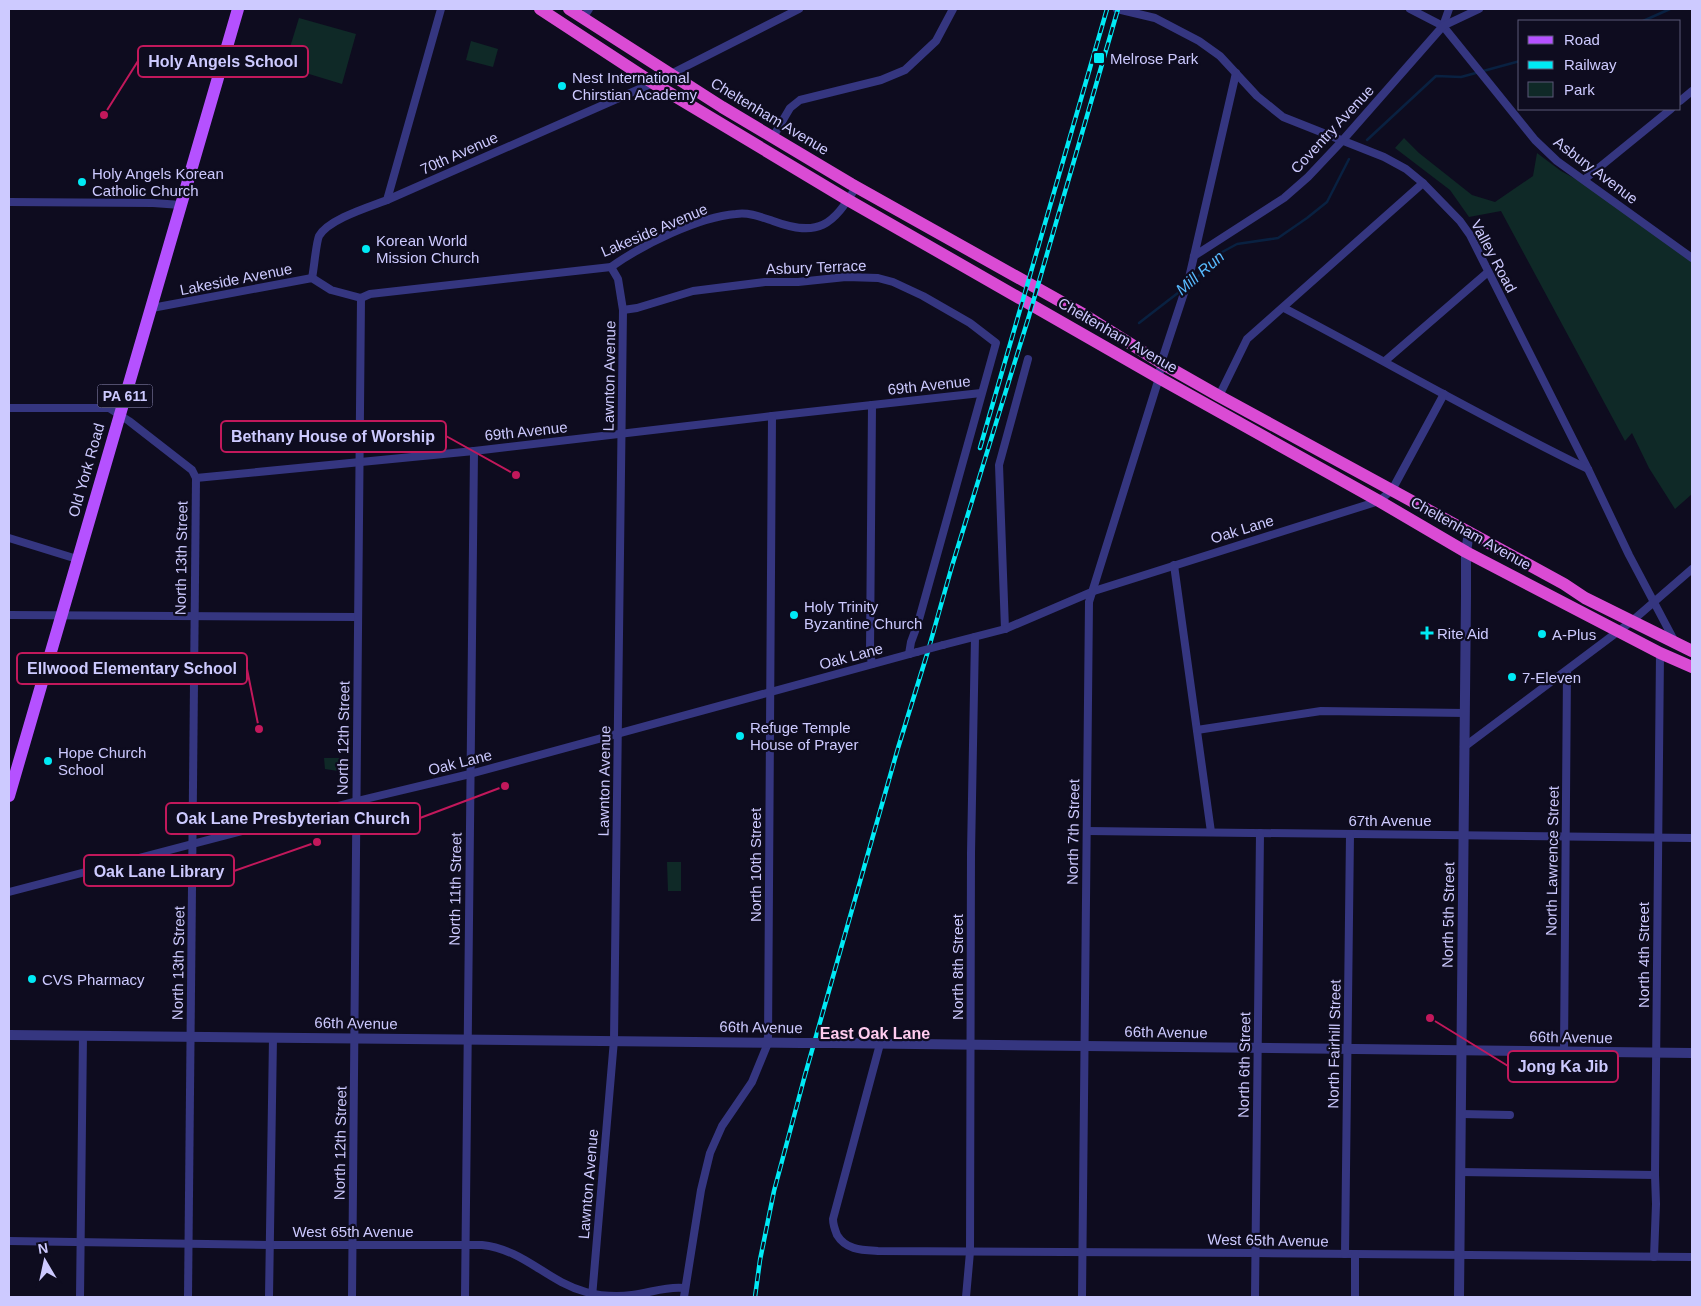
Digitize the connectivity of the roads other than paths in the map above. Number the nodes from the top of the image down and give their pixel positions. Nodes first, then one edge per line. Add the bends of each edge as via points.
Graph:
1 (238, 9) edge
2 (441, 9) edge
3 (535, 9) edge
4 (540, 9) edge
5 (569, 9) edge
6 (800, 9) edge
7 (953, 9) edge
8 (1117, 9) edge
9 (1154, 9) edge
10 (1410, 9) edge
11 (1450, 9) edge
12 (1479, 9) edge
13 (586, 14) edge
14 (553, 18) junction
15 (1155, 18) junction
16 (1443, 26) junction
17 (1236, 73) junction
18 (670, 74) junction
19 (653, 83) junction
20 (1692, 91) edge
21 (1681, 100) edge
22 (1670, 110) edge
23 (773, 137) junction
24 (1342, 141) junction
25 (1585, 179) junction
26 (1423, 183) junction
27 (856, 187) junction
28 (387, 200) junction
29 (848, 200) junction
30 (9, 202) edge
31 (181, 205) junction
32 (1194, 256) junction
33 (1692, 258) edge
34 (610, 266) junction
35 (1488, 272) junction
36 (312, 278) junction
37 (361, 298) junction
38 (152, 308) junction
39 (1284, 308) junction
40 (623, 310) junction
41 (1028, 359) dead end
42 (1385, 361) junction
43 (1161, 363) junction
44 (1159, 378) junction
45 (981, 393) junction
46 (1444, 394) junction
47 (1219, 396) junction
48 (872, 405) junction
49 (9, 408) edge
50 (119, 415) junction
51 (772, 416) junction
52 (622, 434) junction
53 (474, 451) junction
54 (359, 461) junction
55 (1588, 469) junction
56 (196, 478) junction
57 (1392, 490) junction
58 (1379, 501) junction
59 (1469, 532) junction
60 (9, 538) edge
61 (1466, 552) junction
62 (77, 559) junction
63 (1174, 564) junction
64 (1692, 569) edge
65 (1094, 591) junction
66 (1654, 602) junction
67 (9, 615) edge
68 (60, 615) junction
69 (193, 617) junction
70 (358, 617) junction
71 (1632, 621) junction
72 (1005, 629) junction
73 (1617, 631) junction
74 (975, 637) junction
75 (1676, 644) junction
76 (1692, 651) edge
77 (913, 653) junction
78 (1660, 653) junction
79 (872, 664) junction
80 (1692, 668) edge
81 (1567, 671) junction
82 (770, 692) junction
83 (1465, 713) junction
84 (1197, 730) junction
85 (618, 733) junction
86 (1464, 747) junction
87 (470, 774) junction
88 (9, 796) edge
89 (357, 801) junction
90 (1088, 831) junction
91 (1211, 832) junction
92 (1260, 833) junction
93 (1350, 834) junction
94 (1464, 835) junction
95 (1567, 836) junction
96 (1658, 837) junction
97 (1692, 838) edge
98 (193, 844) junction
99 (9, 892) edge
100 (9, 1035) edge
101 (83, 1035) junction
102 (191, 1036) junction
103 (273, 1036) junction
104 (355, 1039) junction
105 (467, 1039) junction
106 (614, 1040) junction
107 (768, 1043) junction
108 (880, 1044) junction
109 (970, 1045) junction
110 (1084, 1046) junction
111 (1258, 1048) junction
112 (1348, 1049) junction
113 (1462, 1050) junction
114 (1564, 1052) junction
115 (1656, 1053) junction
116 (1692, 1053) edge
117 (1461, 1114) junction
118 (1510, 1115) dead end
119 (1460, 1172) junction
120 (1655, 1174) junction
121 (9, 1241) edge
122 (80, 1241) junction
123 (188, 1244) junction
124 (270, 1245) junction
125 (353, 1245) junction
126 (465, 1245) junction
127 (970, 1252) junction
128 (1082, 1253) junction
129 (1255, 1253) junction
130 (1345, 1254) junction
131 (1355, 1254) junction
132 (1460, 1255) junction
133 (1654, 1257) junction
134 (1692, 1257) edge
135 (684, 1288) junction
136 (592, 1295) edge
137 (80, 1297) edge
138 (188, 1297) edge
139 (270, 1297) edge
140 (352, 1297) edge
141 (465, 1297) edge
142 (684, 1297) edge
143 (966, 1297) edge
144 (1082, 1297) edge
145 (1255, 1297) edge
146 (1355, 1297) edge
147 (1459, 1297) edge

1 - 31 main road, Old York Road / PA 611
2 - 28 street
3 - 14 highway
4 - 14 highway, Cheltenham Avenue
5 - 13 highway, Cheltenham Avenue
6 - 18 street, 70th Avenue
7 - 23 street via 936,41 906,70 881,80 800,100 790,108
8 - 15 street, Valley Road
9 - 15 street
10 - 16 street, Asbury Avenue
11 - 16 street
12 - 16 street, Coventry Avenue
13 - 18 highway, Cheltenham Avenue
14 - 19 highway, Cheltenham Avenue
15 - 17 street, Valley Road via 1199,41
16 - 24 street, Coventry Avenue
16 - 25 street, Asbury Avenue via 1535,140
17 - 24 street, Valley Road via 1283,117
17 - 32 street, North 7th Street
18 - 19 street, 70th Avenue
18 - 23 highway, Cheltenham Avenue
19 - 28 street, 70th Avenue
19 - 29 highway, Cheltenham Avenue
20 - 21 street
22 - 25 street
23 - 27 highway, Cheltenham Avenue
24 - 26 street, Valley Road via 1384,157
24 - 32 street, Coventry Avenue via 1308,178 1284,198
25 - 33 street, Asbury Avenue
26 - 35 street, Valley Road via 1460,221
26 - 39 street
27 - 29 street, Lakeside Avenue
27 - 43 highway, Cheltenham Avenue via 1082,314
28 - 36 street, 70th Avenue via 344,217 319,237
29 - 34 street, Lakeside Avenue via 835,217 812,228 792,228 754,215 712,218 663,237
29 - 44 highway, Cheltenham Avenue
30 - 31 street
31 - 38 main road, Old York Road / PA 611
32 - 43 street, North 7th Street
34 - 37 street, Lakeside Avenue via 429,286
34 - 40 street, Lawnton Avenue via 618,279
35 - 42 street
35 - 55 street, Valley Road
36 - 37 street, Lakeside Avenue via 331,290
36 - 38 street, Lakeside Avenue
37 - 54 street, North 12th Street
38 - 50 main road, Old York Road / PA 611
39 - 42 street
39 - 47 street via 1248,339
40 - 45 street, Asbury Terrace via 693,291 765,282 878,278 923,296 970,323 996,343
40 - 52 street, Lawnton Avenue
41 - 72 street via 999,465
42 - 46 street
43 - 44 street, North 7th Street
43 - 47 highway, Cheltenham Avenue
44 - 58 highway, Cheltenham Avenue
44 - 65 street, North 7th Street
45 - 48 street, 69th Avenue
45 - 77 street via 911,642
46 - 55 street
46 - 57 street
47 - 57 highway, Cheltenham Avenue
48 - 51 street, 69th Avenue
48 - 79 street
49 - 50 street via 109,408
50 - 56 street via 192,470
50 - 62 main road, Old York Road / PA 611
51 - 52 street, 69th Avenue
51 - 82 street, North 10th Street
52 - 53 street, 69th Avenue
52 - 85 street, Lawnton Avenue
53 - 54 street, 69th Avenue
53 - 87 street, North 11th Street
54 - 56 street, 69th Avenue
54 - 70 street, North 12th Street
55 - 66 street, Valley Road
56 - 69 street, North 13th Street
57 - 58 street
57 - 59 highway, Cheltenham Avenue
58 - 61 highway, Cheltenham Avenue
58 - 63 street, Oak Lane
59 - 61 street, North 5th Street
59 - 71 highway, Cheltenham Avenue via 1584,598
60 - 62 street
61 - 73 highway, Cheltenham Avenue
61 - 83 street, North 5th Street
62 - 68 main road, Old York Road / PA 611
63 - 65 street, Oak Lane
63 - 84 street
64 - 66 street
65 - 72 street, Oak Lane
65 - 90 street, North 7th Street via 1089,602
66 - 71 street
66 - 75 street, Valley Road
67 - 68 street
68 - 69 street
68 - 88 main road, Old York Road / PA 611
69 - 70 street
69 - 98 street, North 13th Street
70 - 89 street, North 12th Street
71 - 73 street
71 - 75 highway, Cheltenham Avenue
72 - 74 street, Oak Lane
73 - 78 highway, Cheltenham Avenue
73 - 81 street
74 - 77 street, Oak Lane, bridge
74 - 109 street, North 8th Street
75 - 76 highway, Cheltenham Avenue
77 - 79 street, Oak Lane
78 - 80 highway, Cheltenham Avenue
78 - 96 street, North 4th Street
79 - 82 street, Oak Lane
81 - 86 street
81 - 95 street, North Lawrence Street
82 - 85 street, Oak Lane
82 - 107 street, North 10th Street
83 - 84 street via 1322,711
83 - 86 street, North 5th Street
84 - 91 street
85 - 87 street, Oak Lane
85 - 106 street, Lawnton Avenue
86 - 94 street, North 5th Street
87 - 89 street, Oak Lane
87 - 105 street, North 11th Street
89 - 98 street, Oak Lane
89 - 104 street, North 12th Street
90 - 91 street, 67th Avenue
90 - 110 street, North 7th Street
91 - 92 street, 67th Avenue
92 - 93 street, 67th Avenue
92 - 111 street, North 6th Street
93 - 94 street, 67th Avenue
93 - 112 street, North Fairhill Street
94 - 95 street, 67th Avenue
94 - 113 street, North 5th Street
95 - 96 street, 67th Avenue
95 - 114 street, North Lawrence Street
96 - 97 street, 67th Avenue
96 - 115 street, North 4th Street
98 - 99 street, Oak Lane
98 - 102 street, North 13th Street
100 - 101 street, 66th Avenue
101 - 102 street, 66th Avenue
101 - 122 street
102 - 103 street, 66th Avenue
102 - 123 street, North 13th Street
103 - 104 street, 66th Avenue
103 - 124 street
104 - 105 street, 66th Avenue
104 - 125 street, North 12th Street
105 - 106 street, 66th Avenue
105 - 126 street, North 11th Street
106 - 107 street, 66th Avenue
106 - 136 street, Lawnton Avenue
107 - 108 street, 66th Avenue, bridge
107 - 135 street, North 10th Street via 752,1082 722,1126 710,1152
108 - 109 street, 66th Avenue
108 - 127 street, West 65th Avenue via 833,1219 836,1234 844,1245 855,1249
109 - 110 street, 66th Avenue
109 - 127 street, North 8th Street
110 - 111 street, 66th Avenue
110 - 128 street, North 7th Street
111 - 112 street, 66th Avenue
111 - 129 street, North 6th Street
112 - 113 street, 66th Avenue
112 - 130 street, North Fairhill Street
113 - 114 street, 66th Avenue
113 - 117 street, North 5th Street
114 - 115 street, 66th Avenue
115 - 116 street, 66th Avenue
115 - 120 street, North 4th Street
117 - 118 street
117 - 119 street, North 5th Street
119 - 120 street
119 - 132 street, North 5th Street
120 - 133 street, North 4th Street
121 - 122 street, West 65th Avenue
122 - 123 street, West 65th Avenue
122 - 137 street
123 - 124 street, West 65th Avenue
123 - 138 street, North 13th Street
124 - 125 street, West 65th Avenue
124 - 139 street
125 - 126 street, West 65th Avenue
125 - 140 street, North 12th Street
126 - 136 street, West 65th Avenue via 504,1249 552,1278
126 - 141 street, North 11th Street
127 - 128 street, West 65th Avenue
127 - 143 street, North 8th Street
128 - 129 street, West 65th Avenue
128 - 144 street, North 7th Street
129 - 130 street, West 65th Avenue
129 - 145 street, North 6th Street
130 - 131 street, West 65th Avenue
131 - 132 street, West 65th Avenue
131 - 146 street
132 - 133 street, West 65th Avenue
132 - 147 street, North 5th Street
133 - 134 street, West 65th Avenue
135 - 136 street, West 65th Avenue via 670,1287 622,1296
135 - 142 street, North 10th Street

